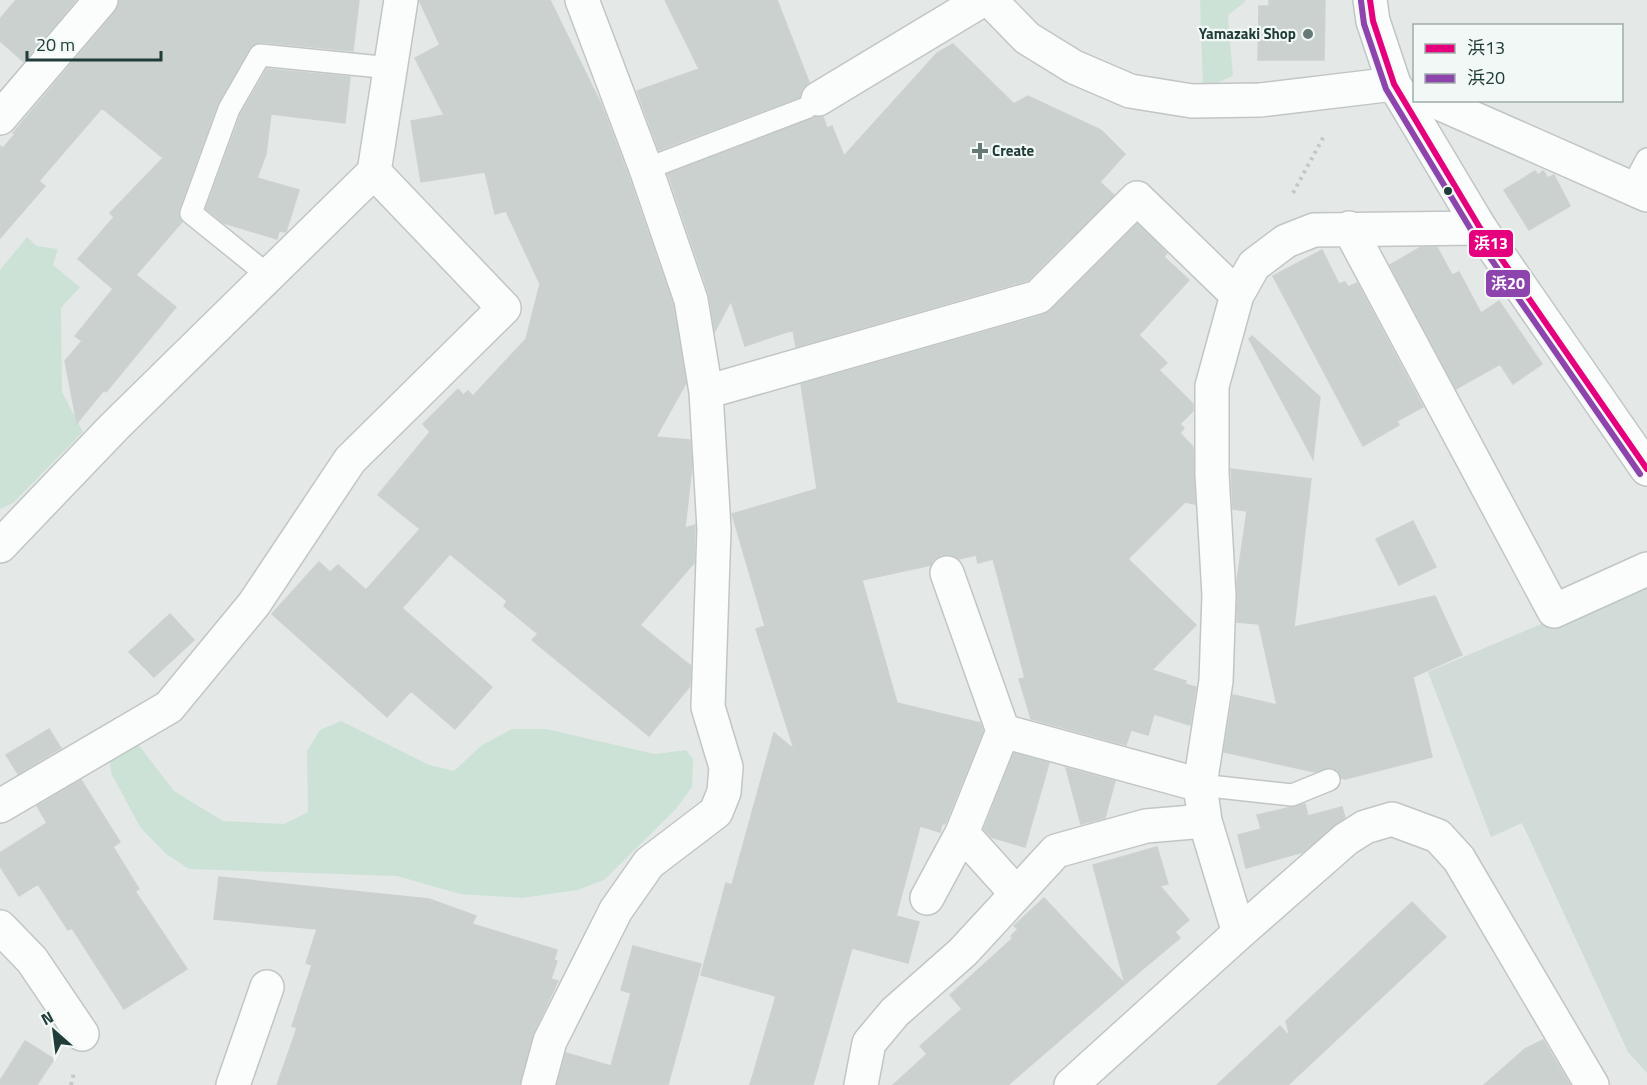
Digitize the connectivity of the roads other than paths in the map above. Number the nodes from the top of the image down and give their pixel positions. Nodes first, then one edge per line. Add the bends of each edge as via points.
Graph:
1 (101, 0) edge
2 (401, 0) edge
3 (582, 0) edge
4 (982, 0) edge
5 (990, 0) edge
6 (1370, 0) edge
7 (391, 68) junction
8 (1404, 88) edge
9 (818, 99) joint
10 (1437, 102) edge
11 (0, 118) edge
12 (1647, 159) edge
13 (646, 169) junction
14 (374, 172) junction
15 (1639, 191) edge
16 (1349, 228) junction
17 (1480, 228) junction
18 (269, 276) junction
19 (1237, 296) junction
20 (706, 392) junction
21 (1647, 469) edge
22 (0, 546) edge
23 (1647, 569) edge
24 (947, 573) dead end
25 (1003, 731) junction
26 (1329, 780) dead end
27 (1200, 785) junction
28 (0, 806) edge
29 (1205, 821) junction
30 (962, 833) junction
31 (1016, 893) junction
32 (927, 898) dead end
33 (0, 927) edge
34 (1239, 933) junction
35 (267, 987) dead end
36 (82, 1034) dead end
37 (233, 1085) edge
38 (538, 1085) edge
39 (861, 1085) edge
40 (1071, 1085) edge
41 (1592, 1085) edge

1 - 11 street
2 - 7 street
3 - 13 street
4 - 9 street
5 - 8 street via 1027,38 1074,67 1130,91 1192,101 1260,100
6 - 8 street via 1373,21
7 - 14 street
7 - 18 lane via 260,55 229,109 190,213
8 - 17 street
9 - 13 lane via 806,108
10 - 15 street
12 - 15 lane
13 - 20 street via 691,300
14 - 18 street
14 - 28 street via 504,308 350,460 254,604 169,708
16 - 17 street
16 - 19 street via 1314,230 1286,240 1254,265
16 - 23 street via 1554,611
17 - 21 street
18 - 22 street
19 - 20 street via 1137,198 1038,297
19 - 27 street via 1212,386 1219,595 1216,681
20 - 38 street via 714,529 708,707 726,767 724,792 716,812 649,863 616,910 550,1041
24 - 25 street
25 - 27 street
25 - 30 street
26 - 27 lane via 1292,795
27 - 29 street
29 - 31 street via 1146,826 1056,851
29 - 34 street
30 - 31 street
30 - 32 street
31 - 39 street via 963,952 895,1012 869,1043
33 - 36 street via 32,960
34 - 40 street
34 - 41 street via 1346,839 1365,827 1392,819 1438,836 1459,859
35 - 37 street

